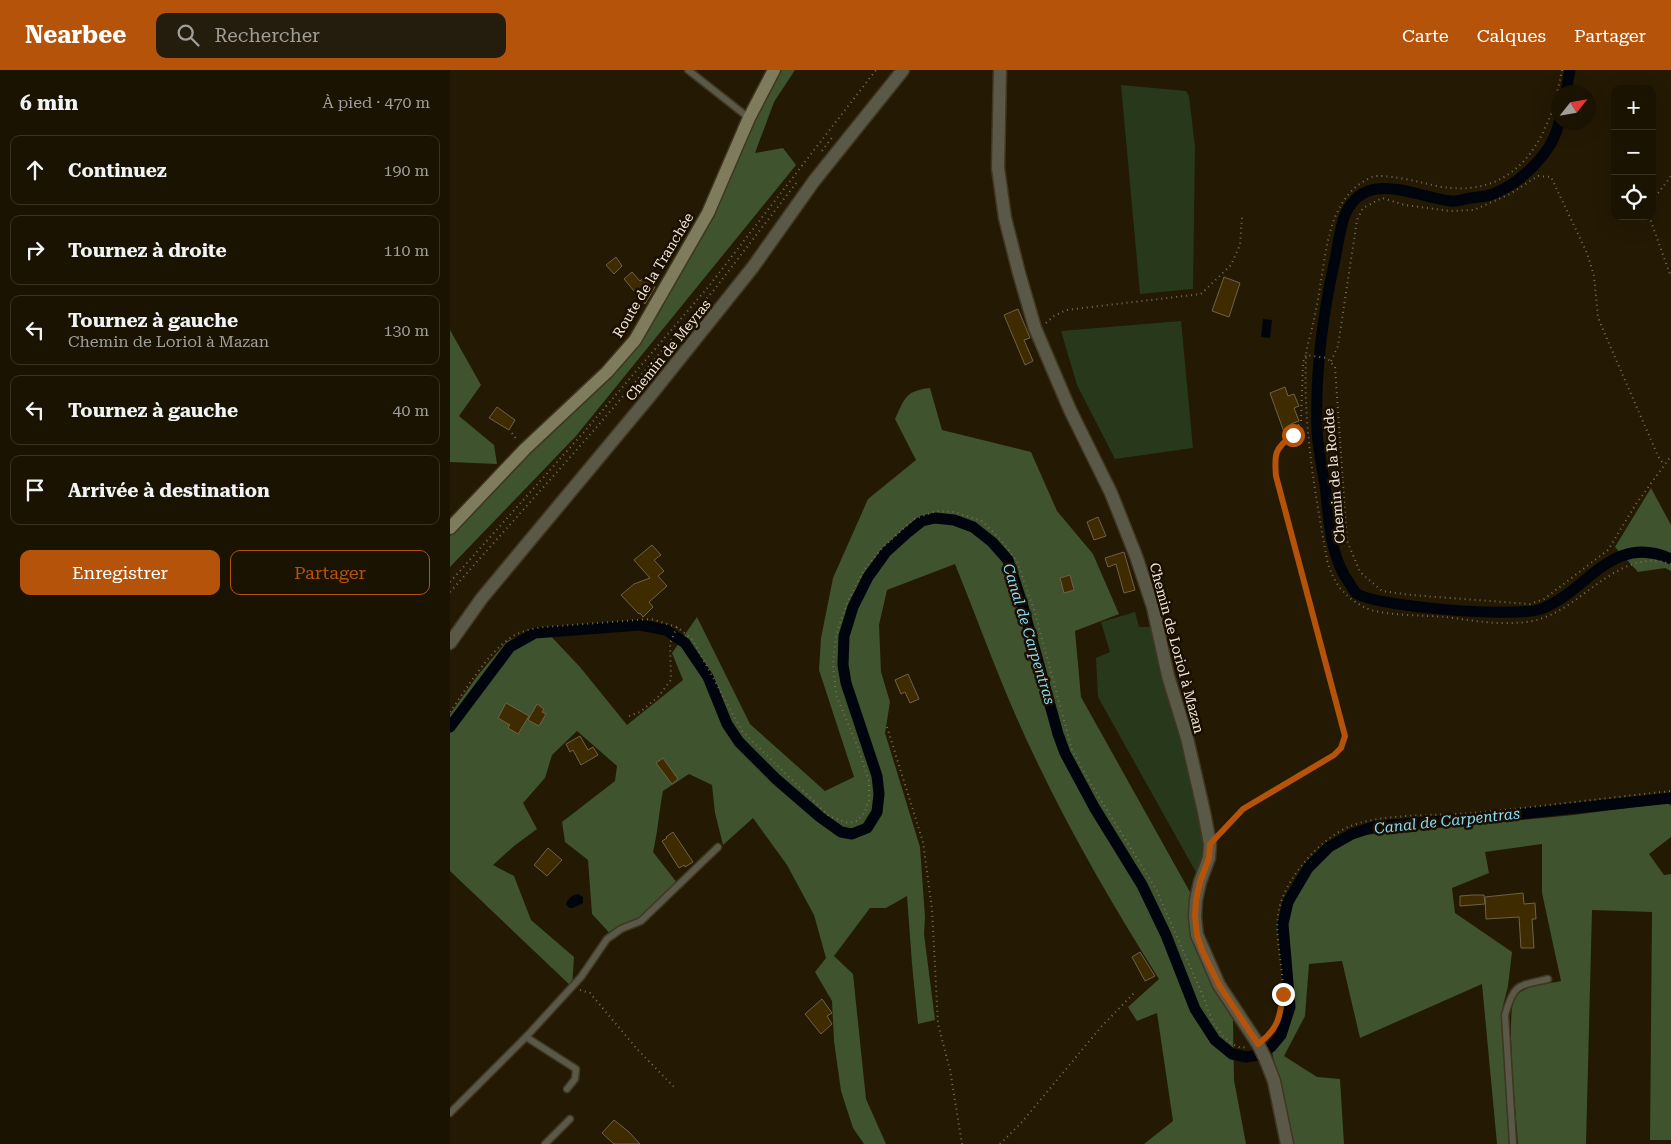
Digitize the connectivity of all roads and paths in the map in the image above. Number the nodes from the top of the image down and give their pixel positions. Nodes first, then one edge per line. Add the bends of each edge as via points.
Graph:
1 (688, 70) edge
2 (774, 70) edge
3 (876, 70) edge
4 (903, 70) edge
5 (1000, 70) edge
6 (1562, 70) edge
7 (749, 118) junction
8 (834, 135) dead end
9 (822, 151) dead end
10 (1671, 176) edge
11 (798, 182) dead end
12 (1656, 196) edge
13 (1242, 217) dead end
14 (1650, 220) edge
15 (1671, 277) edge
16 (1035, 328) junction
17 (1306, 356) junction
18 (1331, 361) junction
19 (1671, 456) edge
20 (1664, 465) junction
21 (450, 528) edge
22 (1671, 564) edge
23 (450, 582) edge
24 (450, 592) edge
25 (677, 628) junction
26 (450, 643) edge
27 (450, 712) edge
28 (629, 716) dead end
29 (887, 727) dead end
30 (1671, 791) edge
31 (1210, 844) junction
32 (718, 847) dead end
33 (1548, 979) dead end
34 (570, 989) junction
35 (1136, 991) dead end
36 (526, 1037) junction
37 (1261, 1050) junction
38 (567, 1089) dead end
39 (676, 1089) dead end
40 (450, 1112) edge
41 (570, 1119) dead end
42 (545, 1144) edge
43 (962, 1144) edge
44 (1000, 1144) edge
45 (1288, 1144) edge
46 (1513, 1144) edge

1 - 7 lane
2 - 7 street, Route de la Tranchée
3 - 23 path via 709,286
4 - 26 street, Chemin de Meyras via 814,181 747,274 482,598
5 - 16 street, Chemin de Loriol à Mazan via 998,168 1006,218
6 - 17 path via 1546,128 1521,165 1504,178 1476,188 1444,188 1374,176 1343,198 1325,254
7 - 21 street, Route de la Tranchée via 708,213 635,340
8 - 9 path
10 - 12 path
11 - 24 path via 714,290
13 - 16 path via 1240,245 1231,265 1201,294 1066,310
14 - 15 path
16 - 31 street, Chemin de Loriol à Mazan via 1070,410 1111,493 1136,556 1153,608
17 - 18 path
17 - 22 path via 1309,454 1327,560 1339,588 1357,603 1380,612 1501,623 1525,622 1554,614 1613,574 1636,563 1650,560
17 - 31 path via 1303,362 1301,421 1276,453 1276,476 1345,736 1341,748 1334,755 1243,809
18 - 20 path, Chemin de la Rodde via 1335,367 1347,541 1360,572 1382,591 1530,604 1544,599 1608,550
18 - 20 path via 1338,346 1357,220 1363,208 1382,198 1404,205 1450,211 1474,210 1510,194 1538,176 1551,177 1587,253 1594,276 1598,317
19 - 20 path, Chemin de la Rodde
25 - 27 path via 651,619 530,629 515,635 494,652
25 - 28 path via 670,643 671,680 658,697 640,712
25 - 37 path via 692,639 742,731 829,816 848,823 857,821 869,800 869,781 836,695 833,664 836,635 847,603 864,570 883,547 914,519 936,511 954,512 982,521 1017,561 1035,613 1072,750 1156,889 1214,1023 1232,1044
29 - 43 path via 923,842 932,909 938,1024 950,1070
30 - 37 path via 1471,813 1372,820 1348,827 1333,836 1303,864 1281,899 1276,921 1283,994 1281,1014
31 - 37 street, Chemin de Loriol à Mazan via 1196,900 1197,935 1219,985
32 - 34 lane via 642,921 622,929 607,940
33 - 46 lane via 1521,985 1510,996 1505,1015
34 - 36 lane
34 - 39 path via 590,993
35 - 44 path
36 - 38 lane via 576,1069 575,1079
36 - 40 lane
37 - 45 street, Chemin de Loriol à Mazan via 1276,1089
41 - 42 lane

